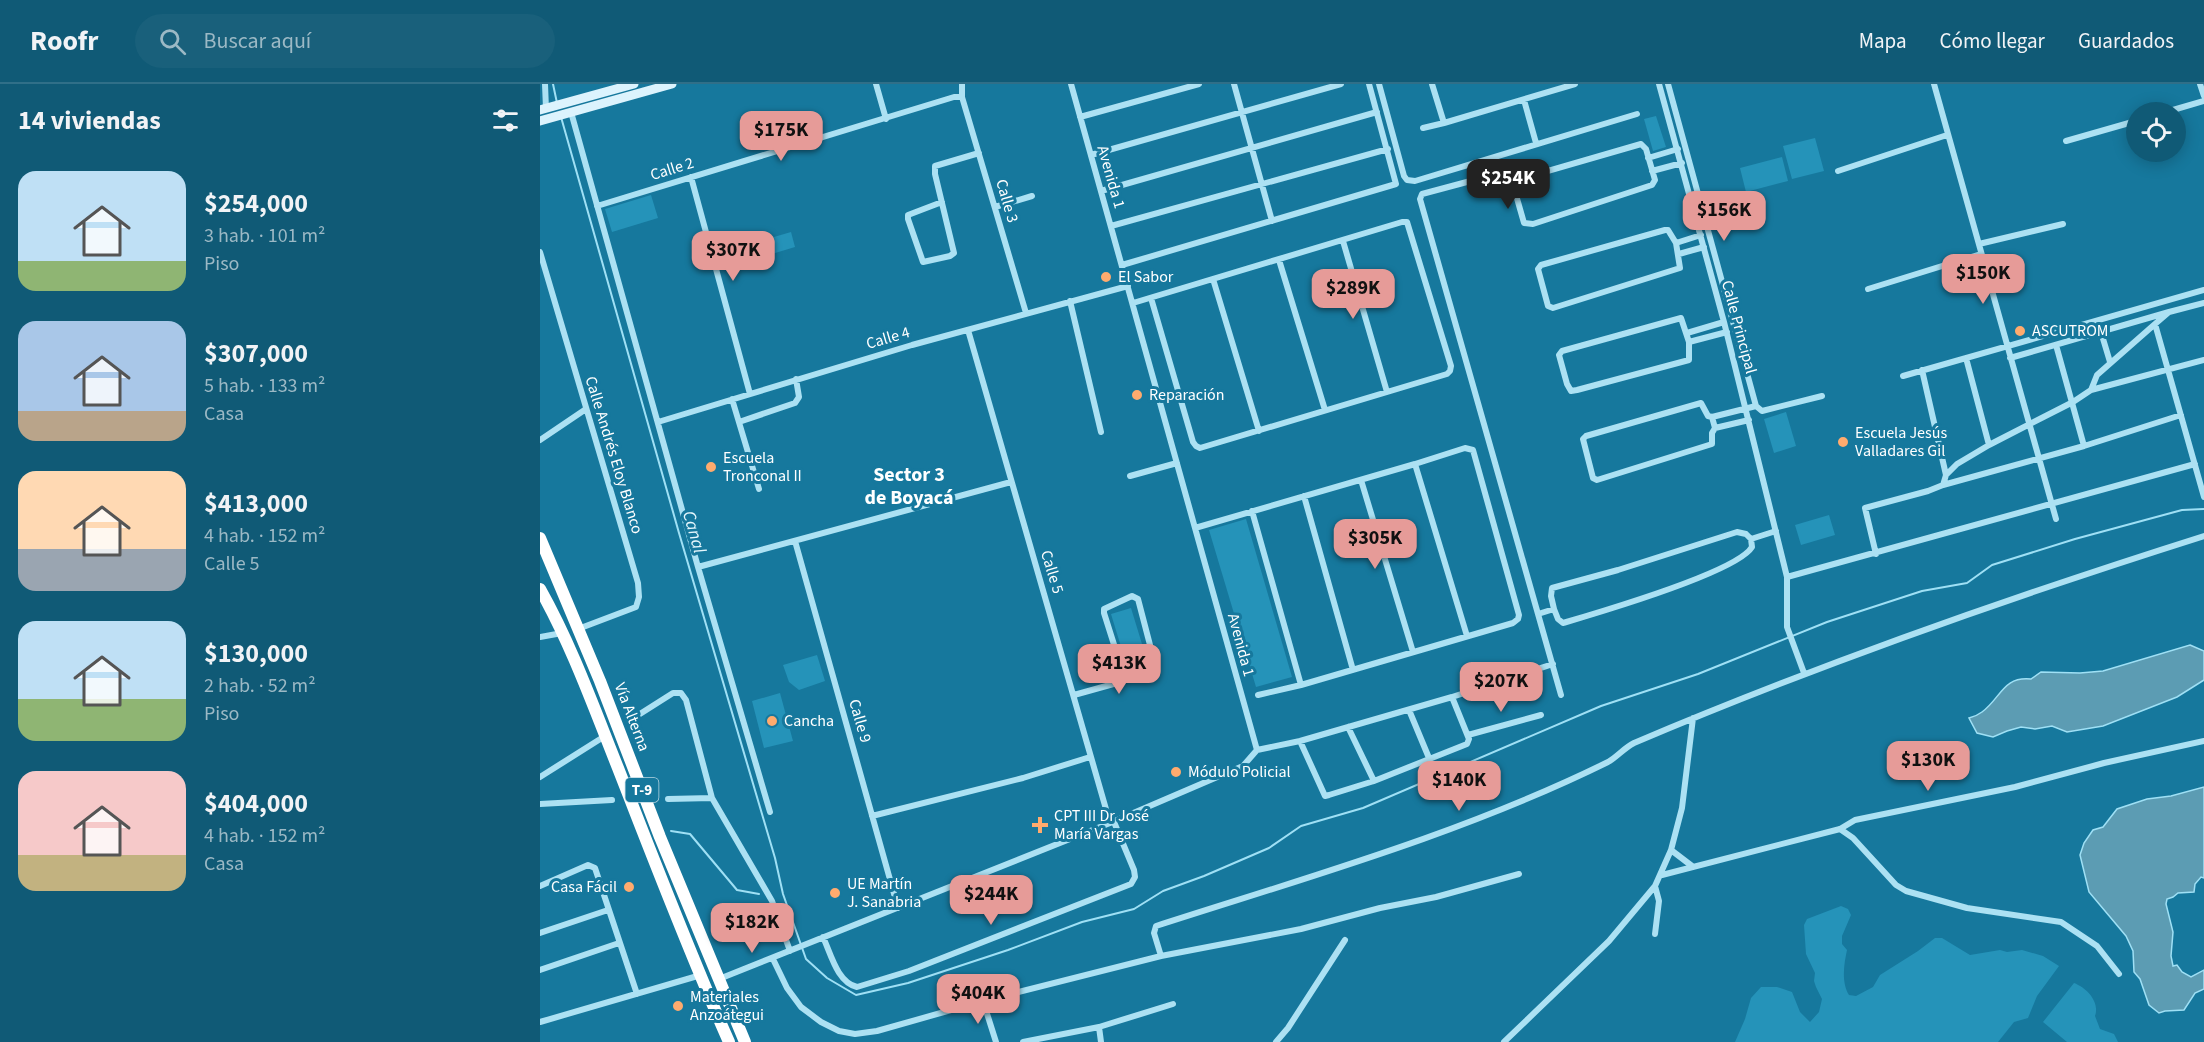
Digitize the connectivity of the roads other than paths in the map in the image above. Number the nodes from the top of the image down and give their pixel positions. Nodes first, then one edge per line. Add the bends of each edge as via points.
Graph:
1 (545, 84) edge
2 (634, 84) edge
3 (672, 84) edge
4 (876, 84) edge
5 (962, 84) edge
6 (1071, 84) edge
7 (1199, 84) edge
8 (1234, 84) edge
9 (1341, 84) edge
10 (1369, 84) edge
11 (1379, 84) edge
12 (1432, 84) edge
13 (1575, 84) edge
14 (1659, 84) edge
15 (1668, 84) edge
16 (1934, 84) edge
17 (2200, 84) edge
18 (2204, 96) edge
19 (962, 97) junction
20 (1524, 100) junction
21 (2204, 101) edge
22 (2186, 106) edge
23 (548, 111) edge
24 (1377, 112) junction
25 (570, 113) junction
26 (1242, 113) junction
27 (1637, 114) dead end
28 (1080, 117) junction
29 (886, 118) junction
30 (540, 121) edge
31 (1444, 123) junction
32 (2126, 124) edge
33 (1423, 128) dead end
34 (1947, 135) junction
35 (2066, 141) dead end
36 (1536, 143) junction
37 (1252, 148) junction
38 (1388, 149) junction
39 (1678, 149) junction
40 (979, 153) junction
41 (1091, 156) junction
42 (1648, 158) junction
43 (1682, 163) junction
44 (1652, 171) junction
45 (1838, 171) dead end
46 (1493, 175) dead end
47 (691, 177) junction
48 (1262, 184) junction
49 (1101, 191) junction
50 (1032, 196) dead end
51 (942, 202) junction
52 (597, 206) junction
53 (995, 207) junction
54 (1272, 221) junction
55 (2062, 224) dead end
56 (1111, 226) junction
57 (1701, 235) junction
58 (1343, 241) junction
59 (1676, 243) junction
60 (1979, 244) junction
61 (1704, 247) junction
62 (540, 252) edge
63 (1679, 254) junction
64 (1981, 254) junction
65 (1278, 260) junction
66 (1122, 265) junction
67 (544, 276) edge
68 (1213, 279) junction
69 (1128, 286) junction
70 (1868, 289) dead end
71 (2204, 290) edge
72 (1151, 298) junction
73 (1070, 302) junction
74 (1133, 303) junction
75 (2204, 303) edge
76 (2169, 312) junction
77 (1026, 313) junction
78 (1724, 322) junction
79 (2155, 324) junction
80 (968, 330) junction
81 (1727, 332) junction
82 (2101, 332) junction
83 (1687, 333) junction
84 (1689, 342) junction
85 (2006, 345) junction
86 (2056, 345) junction
87 (1966, 358) junction
88 (2010, 358) junction
89 (2204, 360) edge
90 (2110, 362) junction
91 (1922, 370) junction
92 (2169, 371) junction
93 (1903, 376) dead end
94 (796, 379) junction
95 (2091, 390) junction
96 (1387, 392) junction
97 (750, 393) junction
98 (1822, 396) dead end
99 (732, 399) junction
100 (2073, 402) junction
101 (1756, 406) junction
102 (1746, 408) junction
103 (586, 409) junction
104 (1325, 410) junction
105 (2181, 415) junction
106 (1712, 417) junction
107 (1749, 420) junction
108 (658, 422) junction
109 (739, 422) junction
110 (2030, 425) junction
111 (1715, 428) junction
112 (1259, 431) junction
113 (1101, 432) dead end
114 (540, 440) edge
115 (1989, 445) junction
116 (2084, 446) junction
117 (2039, 458) junction
118 (1177, 463) junction
119 (1415, 464) junction
120 (2195, 464) junction
121 (1946, 475) junction
122 (1130, 476) dead end
123 (1360, 480) junction
124 (1011, 482) junction
125 (1943, 485) junction
126 (759, 489) dead end
127 (2203, 490) edge
128 (1304, 496) junction
129 (2051, 503) junction
130 (1252, 511) junction
131 (2056, 519) dead end
132 (1195, 528) junction
133 (1776, 531) junction
134 (2204, 536) edge
135 (540, 538) edge
136 (1751, 539) junction
137 (795, 541) junction
138 (1876, 554) junction
139 (698, 567) junction
140 (1787, 578) junction
141 (540, 589) edge
142 (1554, 609) junction
143 (1538, 614) junction
144 (578, 629) junction
145 (563, 633) junction
146 (1467, 636) junction
147 (540, 638) edge
148 (1413, 652) junction
149 (1120, 663) junction
150 (1553, 664) junction
151 (1353, 670) junction
152 (1804, 673) junction
153 (1301, 685) junction
154 (1562, 694) dead end
155 (1258, 695) dead end
156 (1074, 696) junction
157 (1452, 697) junction
158 (1408, 710) junction
159 (1541, 715) dead end
160 (1693, 718) junction
161 (632, 719) dead end
162 (1348, 727) junction
163 (1468, 735) junction
164 (605, 736) junction
165 (1300, 741) junction
166 (2204, 741) edge
167 (1257, 750) junction
168 (1090, 757) junction
169 (1429, 758) junction
170 (540, 777) edge
171 (1374, 781) junction
172 (712, 798) junction
173 (668, 799) dead end
174 (612, 800) dead end
175 (540, 804) edge
176 (770, 812) dead end
177 (872, 816) junction
178 (1112, 823) junction
179 (1840, 829) junction
180 (1671, 850) junction
181 (1692, 866) junction
182 (1519, 874) dead end
183 (1662, 875) junction
184 (540, 886) edge
185 (1656, 886) junction
186 (898, 908) junction
187 (608, 910) junction
188 (540, 933) edge
189 (1655, 934) dead end
190 (820, 938) junction
191 (1345, 940) dead end
192 (619, 943) junction
193 (792, 950) junction
194 (1161, 956) junction
195 (773, 959) junction
196 (540, 970) edge
197 (2119, 974) dead end
198 (701, 975) junction
199 (719, 979) junction
200 (637, 994) junction
201 (983, 1001) junction
202 (1173, 1004) dead end
203 (540, 1022) edge
204 (1099, 1027) junction
205 (729, 1042) edge
206 (746, 1042) edge
207 (996, 1042) edge
208 (1023, 1042) edge
209 (1101, 1042) edge
210 (1276, 1042) edge
211 (1504, 1042) edge

1 - 23 street
2 - 23 street
3 - 25 street
4 - 29 street
5 - 19 street, Calle 3
6 - 28 street, Avenida 1
7 - 28 street
8 - 26 street
9 - 26 street
10 - 24 street
11 - 36 street via 1407,180 1415,182
12 - 31 street
13 - 20 street
14 - 39 street, Calle Principal
15 - 101 street
16 - 34 street
17 - 18 street
19 - 29 street, Calle 2
19 - 40 street, Calle 3
20 - 31 street
20 - 36 street
21 - 22 street
23 - 25 street
23 - 30 street
24 - 37 street
24 - 38 street
25 - 52 street
26 - 37 street
26 - 41 street
27 - 36 street
28 - 41 street, Avenida 1
29 - 47 street, Calle 2
31 - 33 street
32 - 35 street
34 - 45 street
34 - 60 street
37 - 48 street
37 - 49 street
38 - 48 street
38 - 54 street via 1396,184
39 - 42 street
39 - 43 street, Calle Principal
40 - 51 street via 935,166
40 - 53 street, Calle 3
41 - 49 street, Avenida 1
42 - 44 street
42 - 44 street via 1641,144 1517,180 1514,188 1524,223 1533,224 1653,185
43 - 44 street
43 - 57 street, Calle Principal
46 - 143 street via 1422,194 1419,199
47 - 52 street, Calle 2
47 - 97 street
48 - 54 street
48 - 56 street
49 - 56 street, Avenida 1
50 - 53 street
51 - 51 street via 954,253 923,262 908,215
52 - 108 street
53 - 77 street, Calle 3
54 - 66 street
55 - 60 street
56 - 66 street, Avenida 1
57 - 59 street
57 - 61 street, Calle Principal
58 - 65 street
58 - 96 street
58 - 96 street via 1407,222 1451,366 1446,374
59 - 63 street
59 - 63 street via 1665,230 1541,265 1538,269 1548,306 1553,308 1680,268
60 - 64 street
61 - 63 street
61 - 78 street, Calle Principal
62 - 67 street, Calle Andrés Eloy Blanco
64 - 70 street
64 - 85 street
65 - 68 street
65 - 104 street
66 - 69 street, Avenida 1
67 - 103 street, Calle Andrés Eloy Blanco
68 - 72 street
68 - 112 street
69 - 73 street, Calle 4
69 - 74 street, Avenida 1
71 - 85 street
72 - 74 street
72 - 112 street via 1196,446
73 - 77 street, Calle 4
73 - 113 street
74 - 118 street, Avenida 1
75 - 76 street
76 - 79 street
76 - 82 street
77 - 80 street, Calle 4
78 - 81 street, Calle Principal
78 - 83 street
79 - 90 street
79 - 92 street
80 - 94 street, Calle 4
80 - 124 street, Calle 5
81 - 84 street
81 - 102 street, Calle Principal
82 - 86 street
82 - 90 street
83 - 84 street
83 - 84 street via 1681,318 1559,355 1572,391 1689,360
85 - 87 street
85 - 88 street
86 - 88 street
86 - 100 street
87 - 91 street
87 - 115 street
88 - 110 street
89 - 92 street
90 - 95 street via 2097,375
91 - 93 street
91 - 121 street
92 - 95 street
92 - 105 street
94 - 97 street, Calle 4
94 - 109 street via 799,397 795,403
95 - 100 street
96 - 104 street
97 - 99 street, Calle 4
98 - 101 street via 1762,411
99 - 108 street, Calle 4
99 - 109 street
100 - 110 street
100 - 116 street
101 - 102 street
102 - 106 street
102 - 107 street, Calle Principal
103 - 114 street
103 - 144 street, Calle Andrés Eloy Blanco via 638,582 639,597 636,607
104 - 112 street
105 - 116 street
105 - 120 street
106 - 111 street
106 - 111 street via 1701,403 1582,439 1593,478 1597,480 1712,444
107 - 111 street
107 - 133 street, Calle Principal
108 - 139 street
109 - 126 street
110 - 115 street
110 - 117 street
115 - 121 street
116 - 117 street
117 - 125 street
117 - 129 street
118 - 122 street
118 - 132 street, Avenida 1
119 - 123 street
119 - 146 street
119 - 146 street via 1465,448 1473,450 1519,615 1513,623
120 - 127 street
120 - 129 street
121 - 125 street
123 - 128 street
123 - 148 street
124 - 137 street
124 - 156 street, Calle 5
125 - 138 street via 1865,507
128 - 130 street
128 - 151 street
129 - 131 street
129 - 138 street
130 - 132 street
130 - 153 street
132 - 167 street, Avenida 1
133 - 136 street
133 - 140 street, Calle Principal
134 - 152 street via 2097,569
135 - 144 highway, Vía Alterna / T-9
136 - 142 street via 1752,547 1745,555 1710,574 1563,623
136 - 142 street via 1737,532 1552,588
137 - 139 street
137 - 177 street, Calle 9
138 - 140 street
139 - 176 street
140 - 152 street, Calle Principal via 1786,627
141 - 145 highway, Vía Alterna / T-9
142 - 143 street
143 - 150 street
144 - 199 highway, Vía Alterna / T-9
145 - 147 street
145 - 164 highway, Vía Alterna / T-9
146 - 148 street
148 - 151 street
149 - 149 street via 1104,609 1132,596 1138,599 1150,645 1144,653
149 - 156 street via 1123,673 1117,683
150 - 154 street
150 - 157 street
151 - 153 street
152 - 160 street
153 - 155 street
156 - 168 street, Calle 5
157 - 158 street
157 - 163 street
158 - 162 street
158 - 169 street
159 - 163 street
160 - 180 street via 1682,808
160 - 194 street via 1634,743 1610,761 1455,827 1156,926 1154,933
161 - 172 street via 673,693 681,693
162 - 165 street
162 - 171 street
163 - 169 street via 1467,744
164 - 170 street
164 - 198 highway, Vía Alterna / T-9
165 - 167 street
165 - 171 street via 1325,796
166 - 179 street via 2015,787 1855,820
167 - 178 street via 1244,766
168 - 177 street
168 - 178 street, Calle 5
169 - 171 street
172 - 173 street
172 - 193 street via 772,901
174 - 175 street
177 - 186 street, Calle 9
178 - 186 street
178 - 190 street, Calle 5 via 1134,870 1131,884 857,987 843,979
179 - 181 street
179 - 197 street via 1906,891 1967,908 2061,922 2097,946
180 - 181 street
180 - 183 street
181 - 183 street
182 - 194 street via 1301,929
183 - 185 street
184 - 187 street via 588,865 595,868
185 - 189 street via 1659,901
185 - 211 street via 1609,940
186 - 190 street
187 - 188 street
187 - 192 street
190 - 193 street
191 - 210 street
192 - 196 street
192 - 200 street
193 - 195 street
194 - 201 street
195 - 199 street
195 - 201 street via 801,1007 839,1031 877,1031
198 - 200 street
198 - 205 highway, Vía Alterna / T-9
199 - 206 highway, Vía Alterna / T-9
200 - 203 street
201 - 207 street
202 - 204 street
204 - 208 street
204 - 209 street

